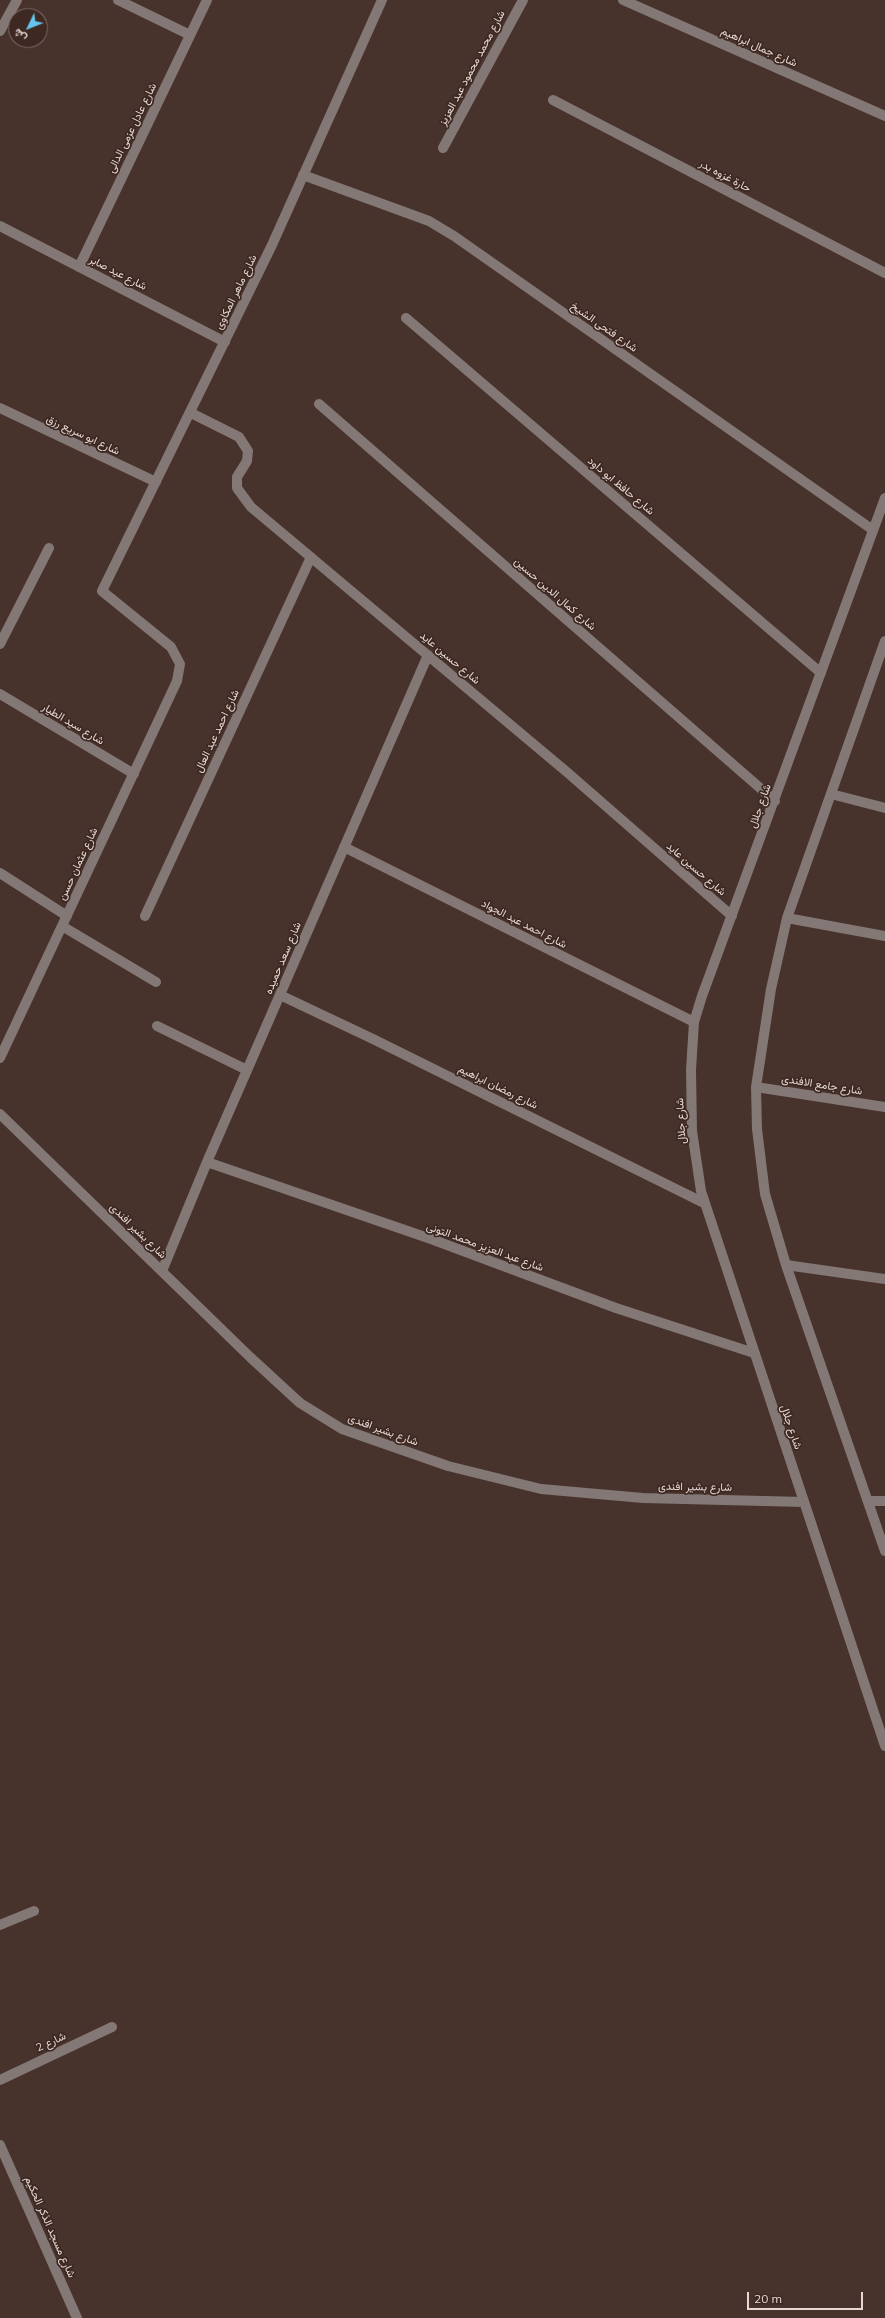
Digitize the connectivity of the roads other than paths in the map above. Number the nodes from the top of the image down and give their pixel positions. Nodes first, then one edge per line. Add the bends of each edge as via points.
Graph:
1 (17, 0) edge
2 (118, 0) edge
3 (207, 0) edge
4 (382, 0) edge
5 (522, 0) edge
6 (623, 0) edge
7 (0, 31) edge
8 (190, 35) junction
9 (553, 100) dead end
10 (885, 116) edge
11 (443, 148) dead end
12 (303, 175) junction
13 (0, 226) edge
14 (79, 267) junction
15 (885, 273) edge
16 (406, 318) dead end
17 (225, 342) junction
18 (319, 404) dead end
19 (0, 408) edge
20 (191, 413) junction
21 (156, 482) junction
22 (885, 498) edge
23 (873, 530) junction
24 (49, 548) dead end
25 (311, 557) junction
26 (102, 591) joint
27 (885, 641) edge
28 (0, 644) edge
29 (428, 655) junction
30 (882, 659) edge
31 (821, 673) junction
32 (0, 694) edge
33 (134, 774) junction
34 (830, 794) junction
35 (774, 801) junction
36 (885, 808) edge
37 (344, 847) junction
38 (0, 873) edge
39 (67, 916) junction
40 (145, 916) dead end
41 (732, 916) junction
42 (787, 918) junction
43 (62, 926) junction
44 (885, 936) edge
45 (156, 982) dead end
46 (280, 995) junction
47 (694, 1022) junction
48 (158, 1026) dead end
49 (0, 1058) edge
50 (247, 1070) junction
51 (756, 1087) junction
52 (885, 1107) edge
53 (0, 1114) edge
54 (207, 1162) junction
55 (704, 1203) junction
56 (786, 1265) junction
57 (162, 1271) junction
58 (885, 1279) edge
59 (754, 1353) junction
60 (868, 1501) junction
61 (885, 1501) edge
62 (804, 1502) junction
63 (885, 1550) edge
64 (885, 1746) edge
65 (34, 1911) dead end
66 (0, 1925) edge
67 (112, 2027) dead end
68 (0, 2080) edge
69 (0, 2145) edge
70 (77, 2318) edge

1 - 7 street
2 - 8 street
3 - 8 street, شارع عادل عزمى الدالى
4 - 12 street, شارع ماهر المكاوى
5 - 11 street, شارع محمد محمود عبد العزيز
6 - 10 street, شارع جمال ابراهيم
8 - 14 street, شارع عادل عزمى الدالى
9 - 15 street, حارة غزوه بدر
12 - 17 street, شارع ماهر المكاوى
12 - 23 street, شارع فتحى الشيخ via 429,222 454,236
13 - 14 street, شارع عيد صابر
14 - 17 street, شارع عيد صابر
16 - 31 street, شارع حافظ ابو داود
17 - 20 street, شارع ماهر المكاوى
18 - 35 street, شارع كمال الدين حسين
19 - 21 street, شارع ابو سريع رزق
20 - 21 street, شارع ماهر المكاوى
20 - 25 street, شارع حسين عايد via 239,437 248,451 247,461 237,477 237,488 251,507
21 - 26 street, شارع ماهر المكاوى
22 - 23 street, شارع جلال
23 - 31 street, شارع جلال
24 - 28 street
25 - 29 street, شارع حسين عايد
25 - 40 street, شارع احمد عبد العال
26 - 33 street, شارع عثمان حسن via 171,647 180,664 177,681
27 - 30 street
29 - 37 street, شارع سعد حميده
29 - 41 street, شارع حسين عايد
30 - 34 street
31 - 35 street, شارع جلال
32 - 33 street, شارع سيد الطيار
33 - 39 street, شارع عثمان حسن
34 - 36 street
34 - 42 street
35 - 41 street, شارع جلال
37 - 46 street, شارع سعد حميده
37 - 47 street, شارع احمد عبد الجواد
38 - 39 street
39 - 43 street, شارع عثمان حسن
41 - 47 street, شارع جلال via 720,943
42 - 44 street
42 - 51 street via 771,990
43 - 45 street
43 - 49 street, شارع عثمان حسن
46 - 50 street, شارع سعد حميده
46 - 55 street, شارع رمضان ابراهيم
47 - 55 street, شارع جلال via 691,1070 692,1131
48 - 50 street
50 - 54 street, شارع سعد حميده
51 - 52 street, شارع جامع الافندى
51 - 56 street via 757,1129 765,1194
53 - 57 street, شارع بشير افندى
54 - 57 street, شارع سعد حميده
54 - 59 street, شارع عبد العزيز محمد التونى via 431,1239 616,1308
55 - 59 street, شارع جلال
56 - 58 street
56 - 60 street
57 - 62 street, شارع بشير افندى via 300,1403 342,1429 448,1466 541,1489 643,1498
59 - 62 street, شارع جلال
60 - 61 street
60 - 63 street
62 - 64 street, شارع جلال
65 - 66 street
67 - 68 street, شارع 2
69 - 70 street, شارع مسجد الذكر الحكيم

